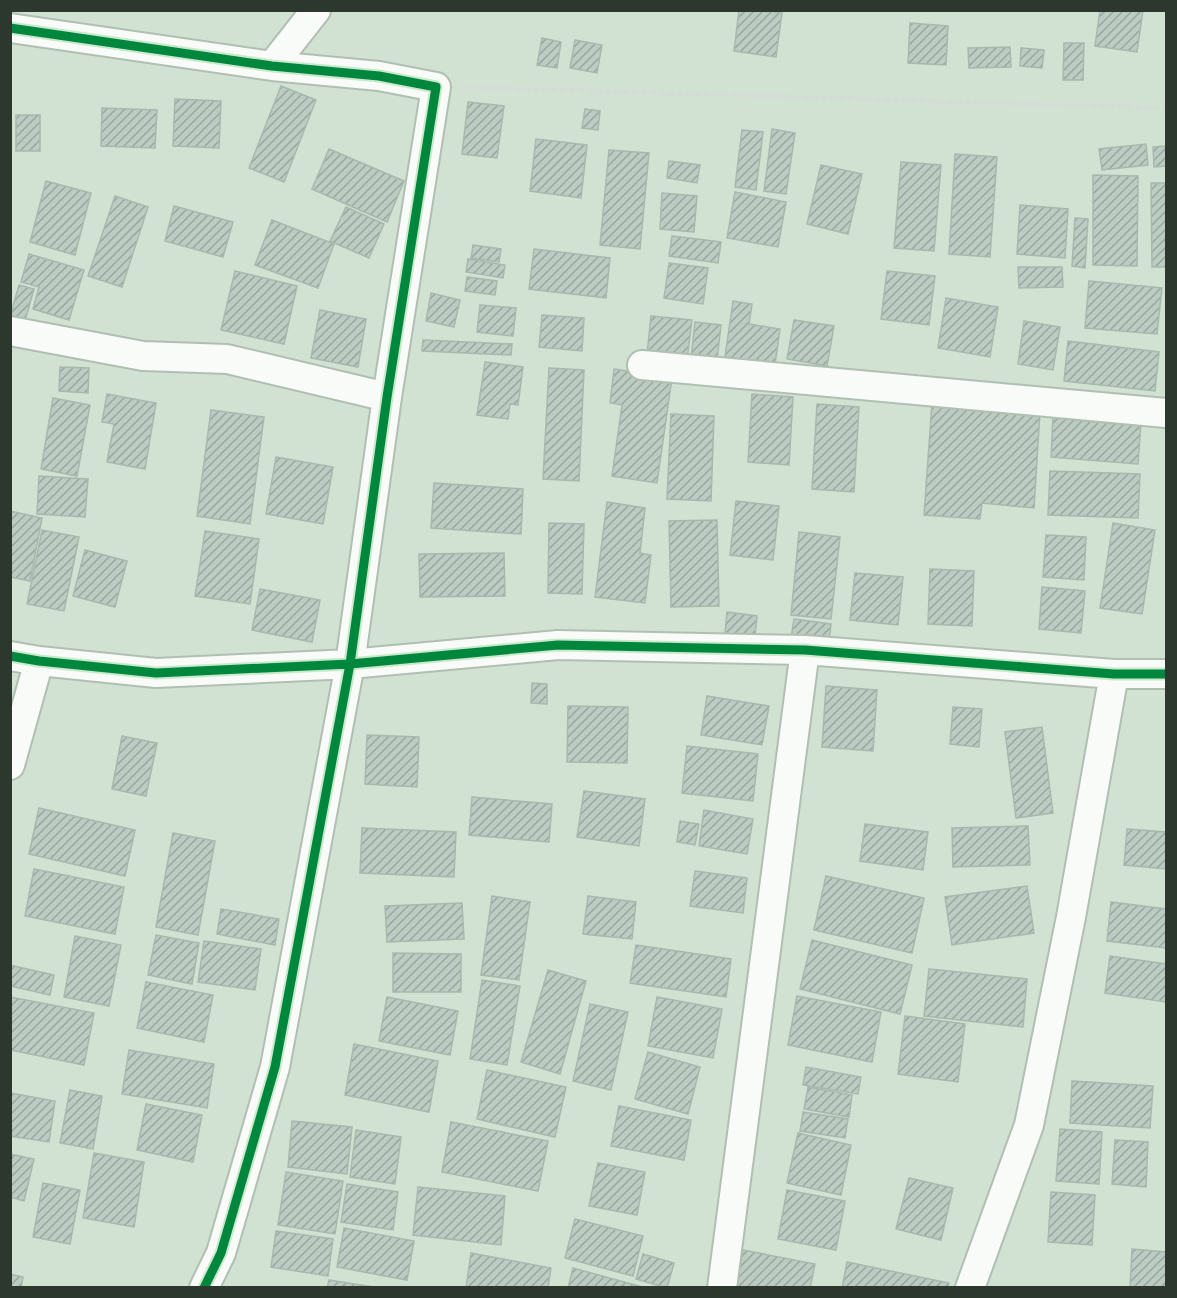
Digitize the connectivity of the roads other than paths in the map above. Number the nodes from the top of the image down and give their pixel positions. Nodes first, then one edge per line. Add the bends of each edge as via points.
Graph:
1 (316, 10) edge
2 (10, 28) edge
3 (272, 66) junction
4 (10, 331) edge
5 (642, 365) dead end
6 (387, 397) junction
7 (1167, 413) edge
8 (805, 650) junction
9 (10, 656) edge
10 (39, 661) junction
11 (350, 664) junction
12 (1114, 674) junction
13 (1167, 674) edge
14 (10, 765) edge
15 (204, 1287) edge
16 (722, 1287) edge
17 (970, 1287) edge

1 - 3 street
2 - 3 street
3 - 6 street via 379,76 436,87
4 - 6 street via 143,356 227,359
5 - 7 street
6 - 11 street
8 - 11 street via 558,645
8 - 12 street
8 - 16 street
9 - 10 street
10 - 11 street via 156,673
10 - 14 street
11 - 15 street via 275,1067 221,1253
12 - 13 street
12 - 17 street via 1029,1125

